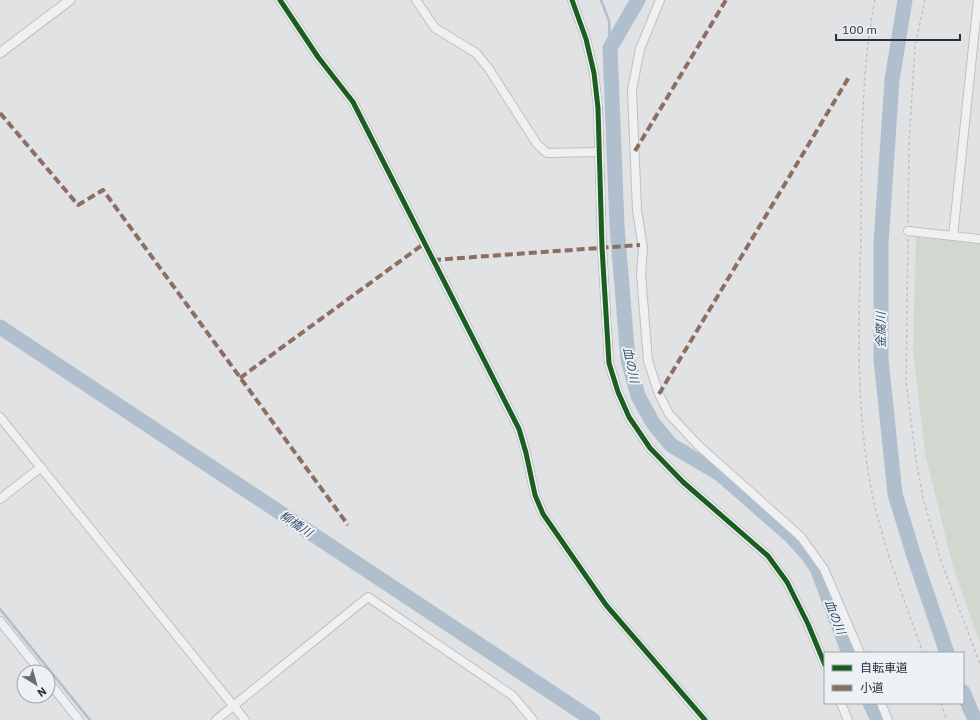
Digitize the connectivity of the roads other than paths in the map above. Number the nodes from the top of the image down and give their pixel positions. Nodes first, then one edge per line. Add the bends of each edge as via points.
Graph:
1 (70, 0) edge
2 (280, 0) edge
3 (416, 0) edge
4 (572, 0) edge
5 (660, 0) edge
6 (978, 0) edge
7 (0, 53) edge
8 (599, 152) junction
9 (908, 231) road end
10 (954, 236) junction
11 (980, 239) edge
12 (0, 417) edge
13 (41, 467) junction
14 (0, 499) edge
15 (0, 621) edge
16 (860, 652) edge
17 (824, 663) edge
18 (35, 664) edge
19 (56, 691) edge
20 (841, 704) edge
21 (881, 704) edge
22 (234, 706) junction
23 (79, 720) edge
24 (216, 720) edge
25 (245, 720) edge
26 (533, 720) edge
27 (705, 720) edge
28 (848, 720) edge
29 (888, 720) edge

1 - 7 street
2 - 27 street via 318,57 353,102 519,429 536,495 544,514 606,605
3 - 8 street via 436,28 476,53 537,144 547,153
4 - 8 street via 586,38 594,73
5 - 16 street via 640,49 632,90 637,210 643,248 641,274 648,361 669,414 698,445 801,536 824,569
6 - 10 street
8 - 17 street via 609,363 629,417 650,448 683,482 768,556 776,566 808,624
9 - 10 street
10 - 11 street
12 - 13 street
13 - 14 street
13 - 22 street
15 - 18 street
19 - 23 street
20 - 28 street
21 - 29 street
22 - 24 street
22 - 25 street
22 - 26 street via 368,597 513,696

